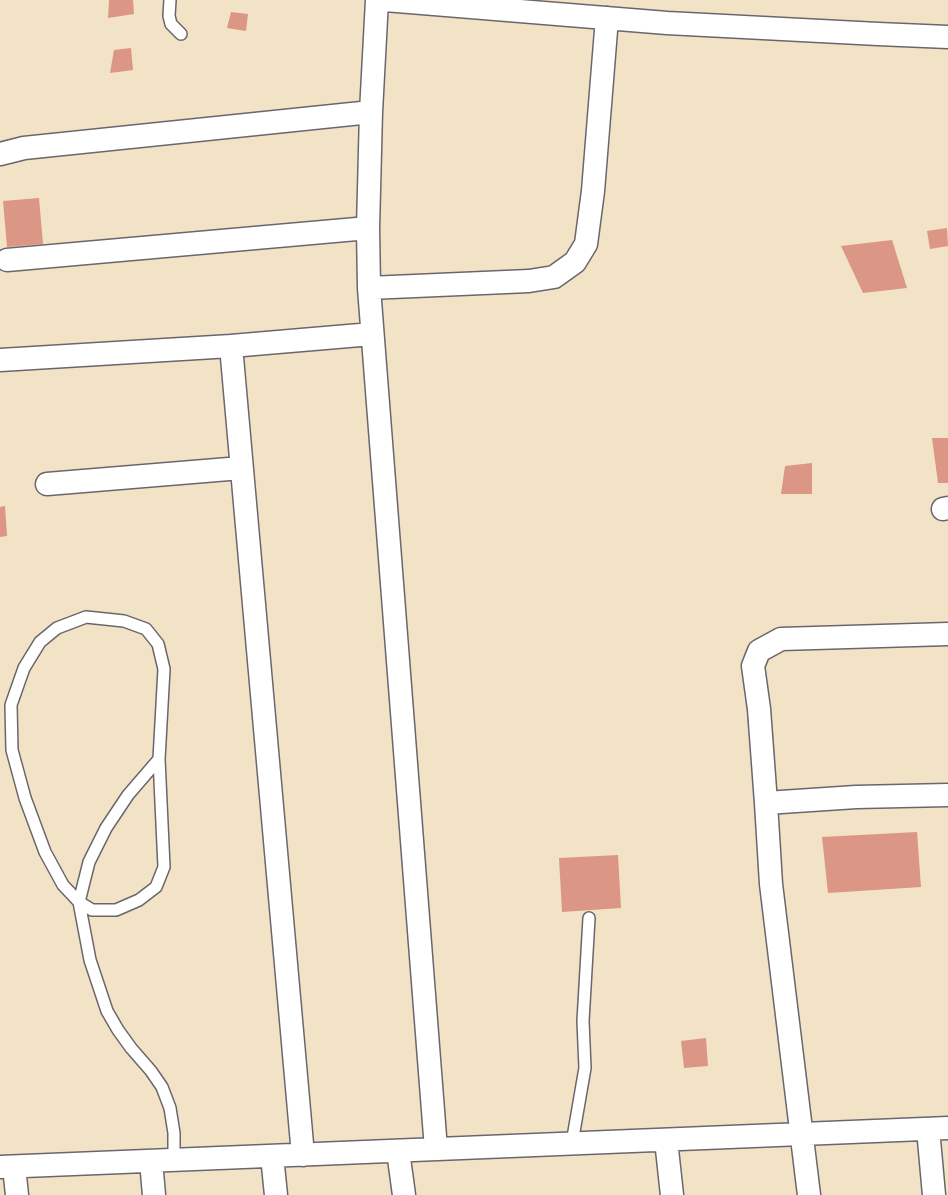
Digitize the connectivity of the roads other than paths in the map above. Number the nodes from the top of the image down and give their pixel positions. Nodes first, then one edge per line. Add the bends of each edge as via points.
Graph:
1 (170, 0) edge
2 (377, 0) edge
3 (384, 0) edge
4 (607, 18) junction
5 (181, 34) dead end
6 (948, 36) edge
7 (371, 112) junction
8 (0, 154) edge
9 (368, 228) junction
10 (7, 260) dead end
11 (369, 288) junction
12 (372, 334) junction
13 (231, 346) junction
14 (0, 360) edge
15 (241, 468) junction
16 (47, 484) dead end
17 (948, 634) edge
18 (160, 759) junction
19 (948, 795) edge
20 (766, 803) junction
21 (79, 902) junction
22 (590, 918) dead end
23 (938, 1128) edge
24 (802, 1134) junction
25 (666, 1140) junction
26 (572, 1143) junction
27 (436, 1149) junction
28 (398, 1151) junction
29 (302, 1155) junction
30 (272, 1156) junction
31 (174, 1160) junction
32 (151, 1161) junction
33 (7, 1167) edge
34 (17, 1195) edge
35 (154, 1195) edge
36 (276, 1195) edge
37 (404, 1195) edge
38 (672, 1195) edge
39 (809, 1195) edge
40 (934, 1195) edge

1 - 5 lane via 171,24
2 - 7 street
3 - 4 street
4 - 6 street
4 - 11 street via 593,191 586,244 575,262 554,277 529,281
7 - 8 street via 24,148
7 - 9 street
9 - 10 street
9 - 11 street
11 - 12 street
12 - 13 street
12 - 27 street
13 - 14 street
13 - 15 street
15 - 16 street
15 - 29 street
17 - 20 street via 781,639 760,651 752,666 759,709
18 - 21 lane via 128,795 106,828 89,862
18 - 21 lane via 164,867 156,887 139,900 116,910 92,910
18 - 21 lane via 164,669 158,644 146,629 124,621 86,617 57,628 40,642 24,668 11,705 12,750 45,852 63,885
19 - 20 street
20 - 24 street via 771,884
21 - 31 lane via 90,960 107,1010 130,1048 162,1087 170,1108
22 - 26 lane via 583,1020 585,1068
23 - 24 street
23 - 40 street
24 - 25 street
24 - 39 street
25 - 26 street
25 - 38 street
26 - 27 street
27 - 28 street
28 - 29 street
28 - 37 street
29 - 30 street
30 - 31 street
30 - 36 street
31 - 32 street
32 - 33 street
32 - 35 street
33 - 34 street

